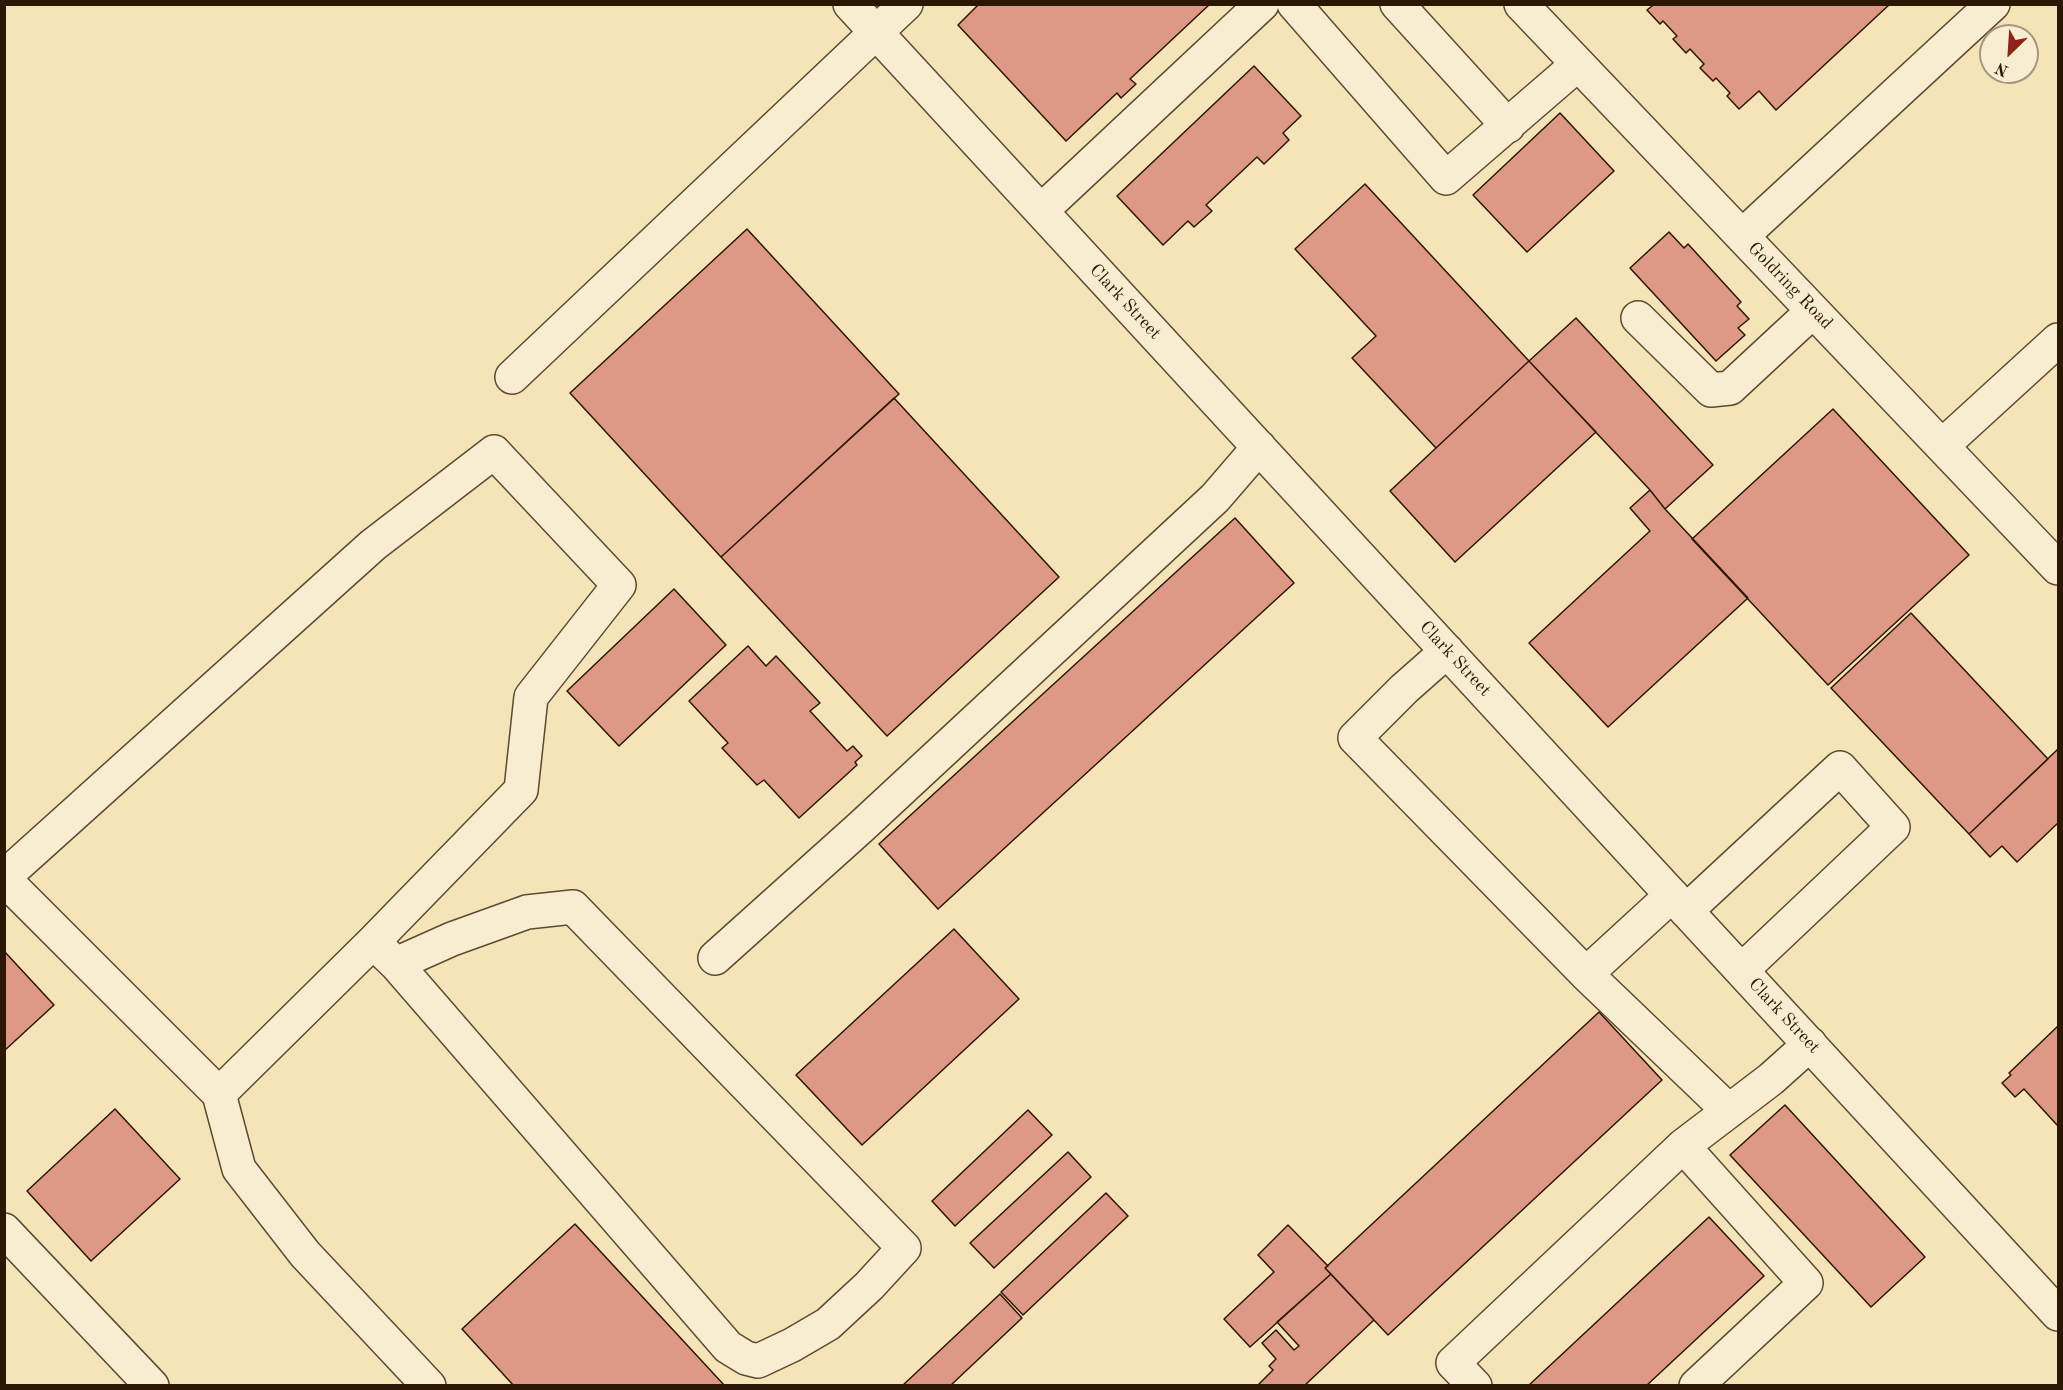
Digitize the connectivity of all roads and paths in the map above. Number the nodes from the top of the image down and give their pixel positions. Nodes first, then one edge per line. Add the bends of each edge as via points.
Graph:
1 (850, 4) edge
2 (906, 4) edge
3 (1262, 4) edge
4 (1294, 4) edge
5 (1397, 4) edge
6 (1521, 4) edge
7 (1993, 4) edge
8 (877, 33) junction
9 (1578, 64) junction
10 (1508, 126) junction
11 (1041, 211) junction
12 (1742, 236) junction
13 (1813, 311) junction
14 (1638, 318) dead end
15 (2058, 340) edge
16 (512, 377) dead end
17 (1942, 446) junction
18 (1259, 447) junction
19 (2058, 568) edge
20 (1447, 651) junction
21 (4, 878) edge
22 (1679, 903) junction
23 (373, 942) junction
24 (715, 958) dead end
25 (396, 964) junction
26 (1742, 970) junction
27 (1586, 974) junction
28 (1810, 1044) junction
29 (219, 1094) junction
30 (1730, 1111) junction
31 (1683, 1146) junction
32 (4, 1230) edge
33 (2058, 1314) edge
34 (152, 1386) edge
35 (429, 1386) edge
36 (1475, 1386) edge
37 (1696, 1386) edge

1 - 8 street, Clark Street
2 - 8 street
3 - 11 street
4 - 10 street via 1446,178
5 - 10 street
6 - 9 street, Goldring Road
7 - 12 street
8 - 11 street, Clark Street
8 - 16 street
9 - 10 street
9 - 12 street, Goldring Road
11 - 18 street, Clark Street
12 - 13 street, Goldring Road
13 - 14 street via 1730,388 1711,390
13 - 17 street, Goldring Road
15 - 17 street
17 - 19 street, Goldring Road
18 - 20 street, Clark Street
18 - 24 street via 1215,498
20 - 22 street, Clark Street
20 - 27 street via 1355,738
21 - 23 street via 373,545 494,452 619,585 531,697 521,790
21 - 29 street
22 - 26 street, Clark Street
22 - 26 street via 1840,768 1893,827
22 - 27 street
23 - 25 street
23 - 29 street
25 - 25 street via 527,912 573,908 904,1248 828,1323 758,1361 746,1358 728,1347
26 - 28 street, Clark Street
27 - 30 street
28 - 30 street
28 - 33 street, Clark Street
29 - 35 street via 239,1169 305,1254
30 - 31 street
31 - 36 street via 1454,1363
31 - 37 street via 1806,1283
32 - 34 street

